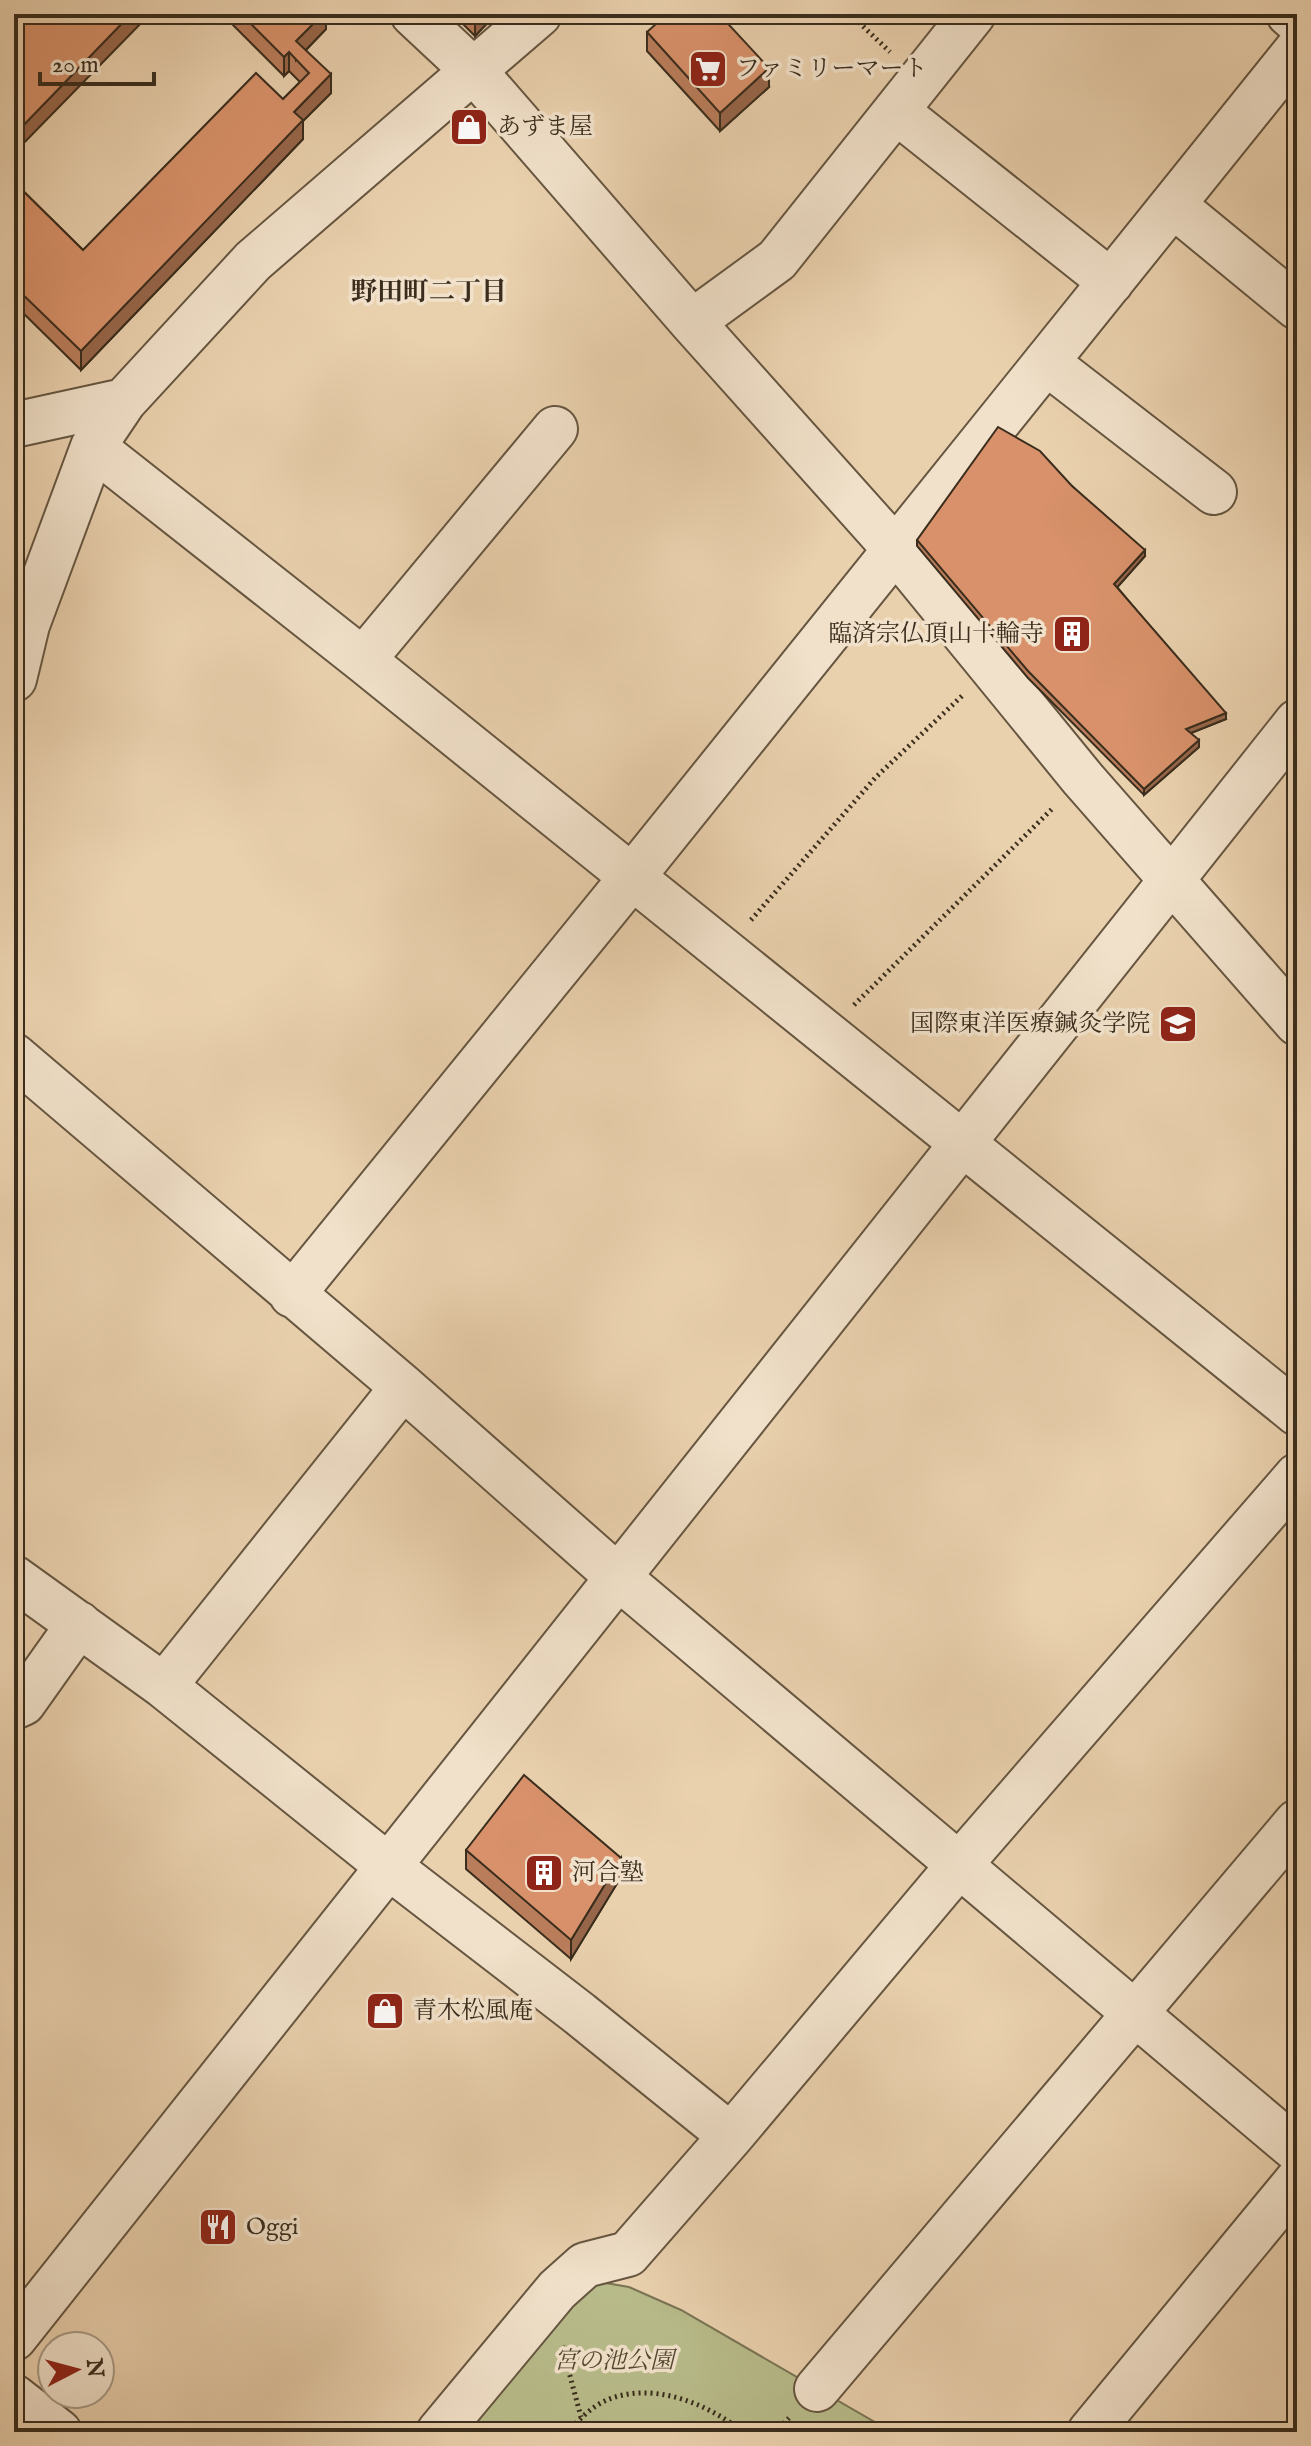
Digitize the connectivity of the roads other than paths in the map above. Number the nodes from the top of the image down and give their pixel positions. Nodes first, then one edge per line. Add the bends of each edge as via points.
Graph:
1 (413, 14) edge
2 (539, 14) edge
3 (973, 14) edge
4 (1289, 14) edge
5 (1297, 21) edge
6 (1297, 50) edge
7 (474, 71) junction
8 (908, 96) junction
9 (1173, 205) junction
10 (1111, 282) junction
11 (1297, 307) edge
12 (692, 322) junction
13 (1046, 362) junction
14 (124, 401) junction
15 (14, 425) edge
16 (555, 429) dead end
17 (93, 447) junction
18 (1214, 492) dead end
19 (896, 550) junction
20 (363, 660) junction
21 (14, 679) edge
22 (1297, 722) edge
23 (632, 877) junction
24 (1172, 879) junction
25 (1297, 1023) edge
26 (14, 1056) edge
27 (963, 1142) junction
28 (292, 1295) junction
29 (403, 1387) junction
30 (1297, 1413) edge
31 (1297, 1476) edge
32 (618, 1577) junction
33 (14, 1578) edge
34 (79, 1624) junction
35 (164, 1686) junction
36 (14, 1707) edge
37 (1297, 1822) edge
38 (959, 1865) junction
39 (388, 1866) junction
40 (1134, 2012) junction
41 (731, 2136) junction
42 (1297, 2150) edge
43 (1297, 2181) edge
44 (14, 2338) edge
45 (817, 2389) dead end
46 (14, 2397) edge
47 (59, 2432) edge
48 (439, 2432) edge
49 (1090, 2432) edge

1 - 7 street
2 - 7 street
3 - 8 street
4 - 5 street
6 - 9 street
7 - 12 street
7 - 14 street via 253,261
8 - 10 street
8 - 12 street via 777,260
9 - 10 street
9 - 11 street
10 - 13 street
12 - 19 street
13 - 18 street
13 - 19 street
14 - 15 street
14 - 17 street
16 - 20 street
17 - 20 street
17 - 21 street via 27,625
19 - 23 street
19 - 24 street
20 - 23 street
22 - 24 street
23 - 27 street
23 - 28 street
24 - 25 street
24 - 27 street
26 - 28 street
27 - 30 street
27 - 32 street
28 - 29 street
29 - 32 street
29 - 35 street
31 - 38 street
32 - 38 street
32 - 39 street
33 - 34 street
34 - 35 street
34 - 36 street via 23,1703
35 - 39 street
37 - 40 street
38 - 40 street
38 - 41 street
39 - 41 street
39 - 44 street
40 - 42 street
40 - 45 street
41 - 48 street via 628,2254 585,2265 557,2290
43 - 49 street
46 - 47 street

